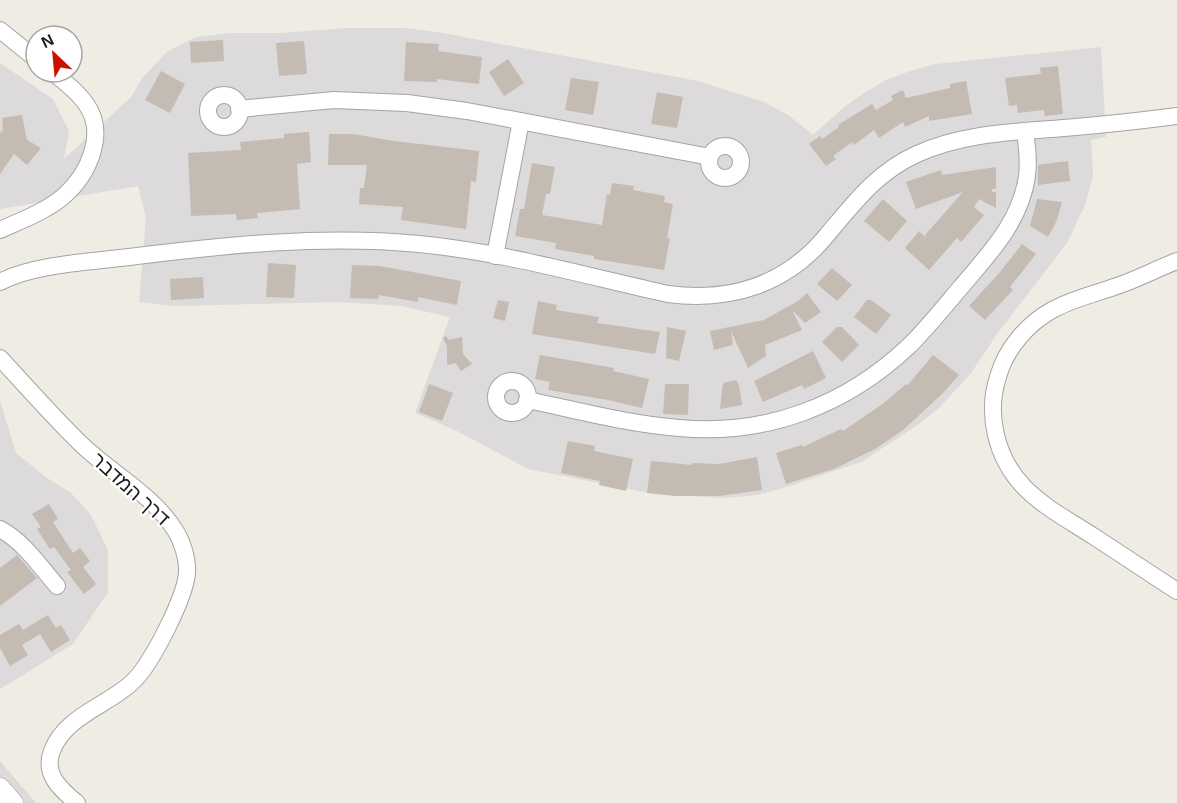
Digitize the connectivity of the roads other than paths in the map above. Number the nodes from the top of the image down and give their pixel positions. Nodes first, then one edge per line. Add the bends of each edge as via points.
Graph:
1 (0, 30) edge
2 (24, 49) edge
3 (67, 84) edge
4 (239, 109) dead end
5 (1177, 116) edge
6 (521, 122) junction
7 (1026, 131) junction
8 (710, 157) dead end
9 (0, 230) edge
10 (495, 256) junction
11 (1177, 261) edge
12 (0, 282) edge
13 (0, 358) edge
14 (527, 400) dead end
15 (0, 529) edge
16 (57, 586) dead end
17 (1177, 591) edge
18 (0, 788) edge
19 (13, 803) edge
20 (77, 803) edge

1 - 2 street
3 - 9 street via 87,104 94,119 97,137 90,161 66,194 45,209
4 - 6 street via 381,100
5 - 7 street
6 - 8 street
6 - 10 street
7 - 10 street via 954,141 898,164 867,188 826,237 797,264 763,284 736,292 708,297 668,294
7 - 14 street via 1025,187 1018,209 998,243 911,344 867,380 830,402 772,423 710,430 646,424
10 - 12 street via 391,242 294,241 60,266 18,273
11 - 17 street via 1054,309 1031,324 1001,366 992,414 996,439 1023,486
13 - 20 street, דרך המדבר via 81,444 158,510 175,530 185,553 187,572 182,593 156,650 139,676 77,718 55,741 48,771
15 - 16 street via 13,536
18 - 19 street

